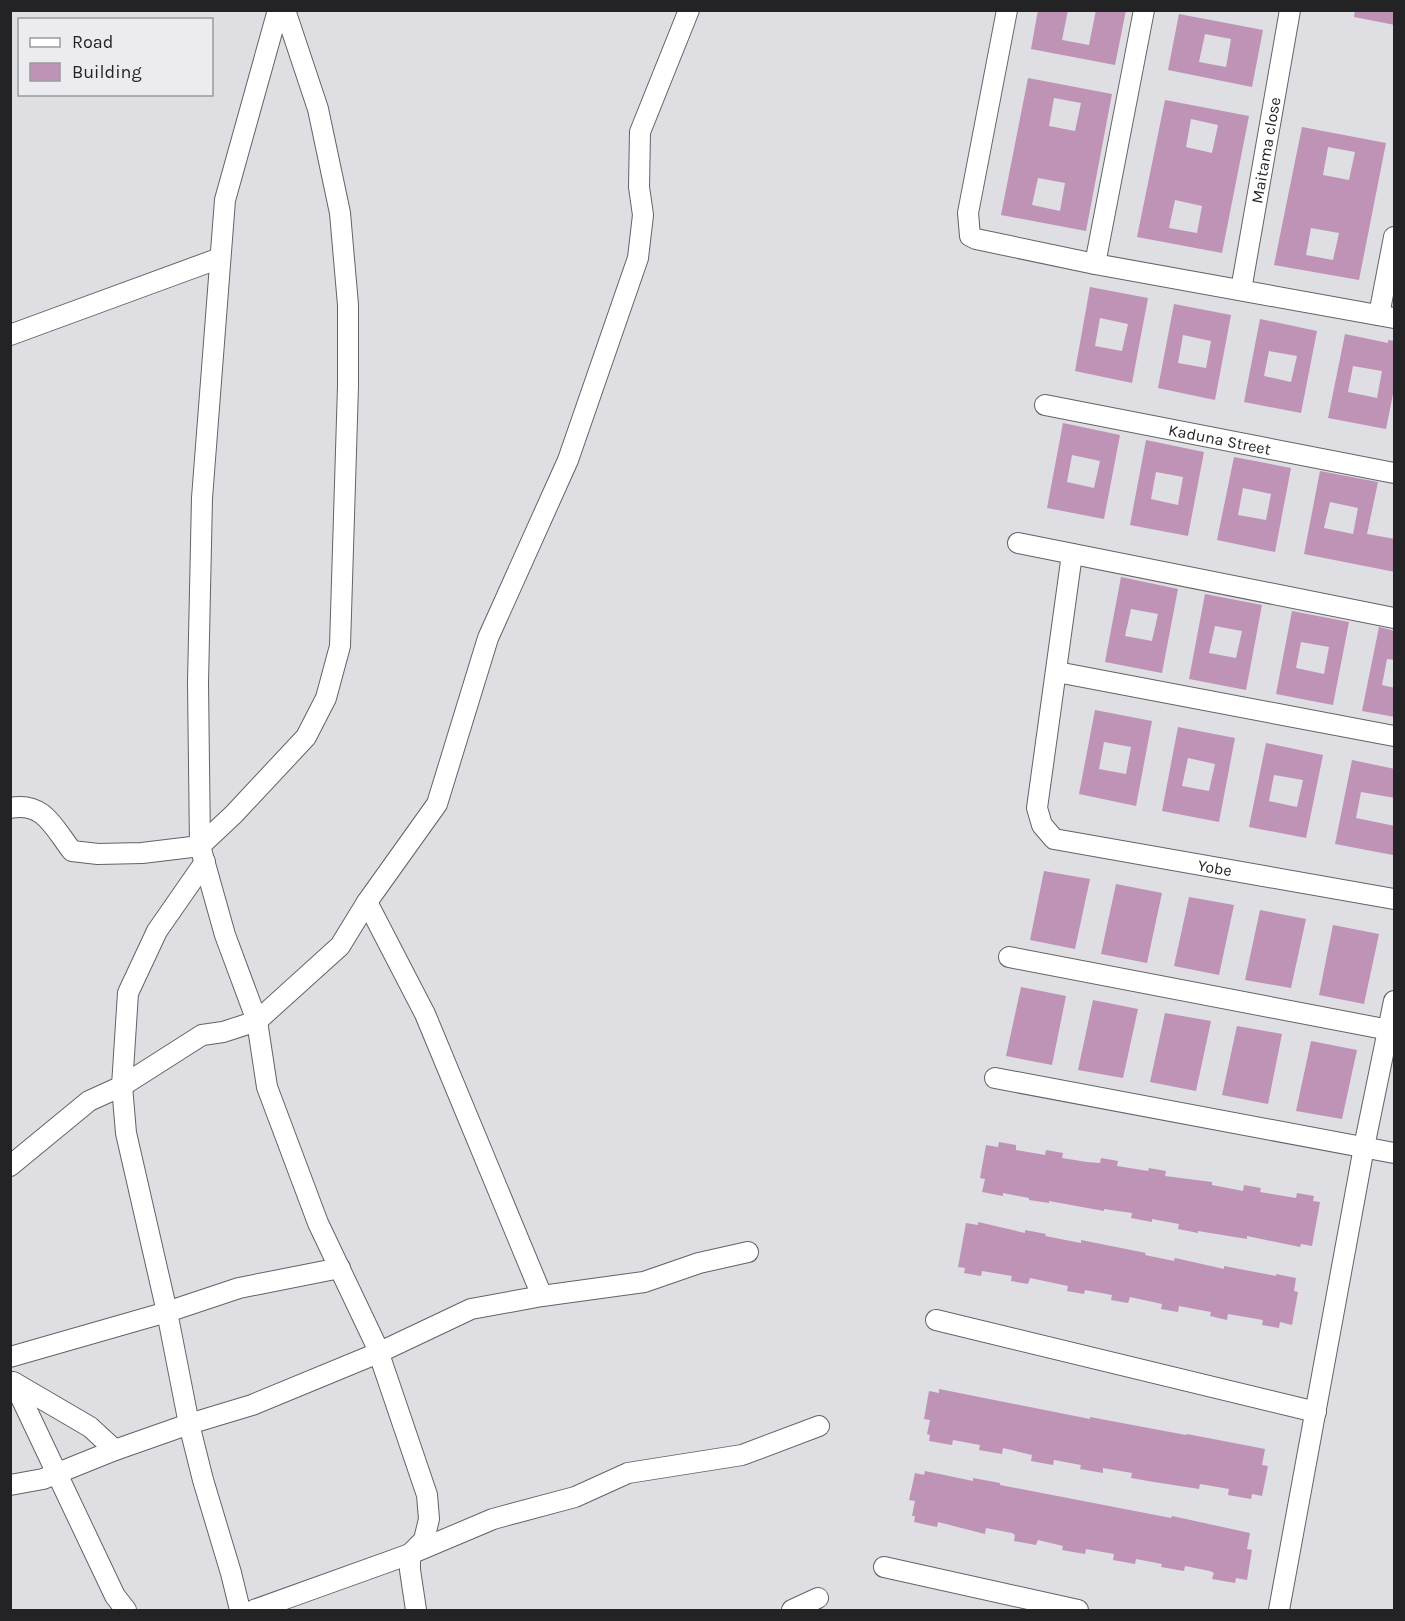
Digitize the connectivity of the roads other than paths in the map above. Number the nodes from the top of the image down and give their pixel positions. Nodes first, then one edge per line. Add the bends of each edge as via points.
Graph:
1 (278, 10) edge
2 (285, 10) edge
3 (689, 10) edge
4 (1007, 10) edge
5 (1144, 10) edge
6 (1290, 10) edge
7 (1395, 237) edge
8 (220, 258) junction
9 (1095, 264) junction
10 (1241, 290) junction
11 (1387, 316) edge
12 (10, 335) edge
13 (1045, 405) dead end
14 (1395, 473) edge
15 (1018, 543) dead end
16 (1072, 554) junction
17 (1395, 618) edge
18 (1057, 672) junction
19 (1395, 736) edge
20 (10, 808) edge
21 (202, 854) junction
22 (1395, 899) edge
23 (367, 902) junction
24 (1009, 957) dead end
25 (1395, 1001) edge
26 (257, 1021) junction
27 (1389, 1030) junction
28 (995, 1078) dead end
29 (122, 1086) junction
30 (1364, 1147) junction
31 (1395, 1153) edge
32 (10, 1166) edge
33 (748, 1252) dead end
34 (340, 1268) junction
35 (542, 1296) junction
36 (167, 1312) junction
37 (936, 1320) dead end
38 (378, 1353) junction
39 (10, 1357) edge
40 (12, 1382) edge
41 (1316, 1412) junction
42 (189, 1424) junction
43 (819, 1426) dead end
44 (115, 1450) junction
45 (57, 1473) junction
46 (10, 1485) edge
47 (410, 1554) junction
48 (884, 1567) dead end
49 (818, 1598) dead end
50 (1281, 1607) edge
51 (126, 1611) edge
52 (240, 1611) edge
53 (254, 1611) edge
54 (416, 1611) edge
55 (792, 1611) edge
56 (1078, 1611) edge

1 - 8 street via 225,200
2 - 21 street via 318,109 340,213 348,305 340,646 326,699 306,736
3 - 23 street via 640,132 639,187 644,215 638,258 568,460 488,638 437,804
4 - 9 street via 968,213 970,236
5 - 9 street
6 - 10 street, Maitama close
7 - 11 street
8 - 12 street
8 - 21 street via 201,498 198,683
9 - 10 street
10 - 11 street
13 - 14 street, Kaduna Street
15 - 16 street
16 - 17 street
16 - 18 street
18 - 19 street
18 - 22 street, Yobe via 1037,808 1042,825 1054,839
20 - 21 street via 23,806 42,812 72,851
21 - 26 street via 225,935
21 - 29 street via 157,931 128,993
23 - 26 street via 340,946
23 - 35 street via 425,1014
24 - 27 street
25 - 27 street
26 - 29 street via 201,1035
26 - 34 street via 267,1087 318,1223
27 - 30 street
28 - 30 street
29 - 32 street via 89,1101
29 - 36 street via 126,1133
30 - 31 street
30 - 41 street
33 - 35 street via 699,1263 644,1282
34 - 36 street via 239,1288
34 - 38 street
35 - 38 street via 471,1309
36 - 39 street
36 - 42 street
37 - 41 street
38 - 42 street via 252,1405
38 - 47 street via 427,1495 429,1519 424,1540
40 - 44 street via 90,1428
40 - 45 street
41 - 50 street
42 - 44 street
42 - 52 street
43 - 47 street via 742,1455 628,1473 575,1497 493,1519
44 - 45 street
45 - 46 street
45 - 51 street via 115,1596
47 - 53 street
47 - 54 street
48 - 56 street
49 - 55 street

